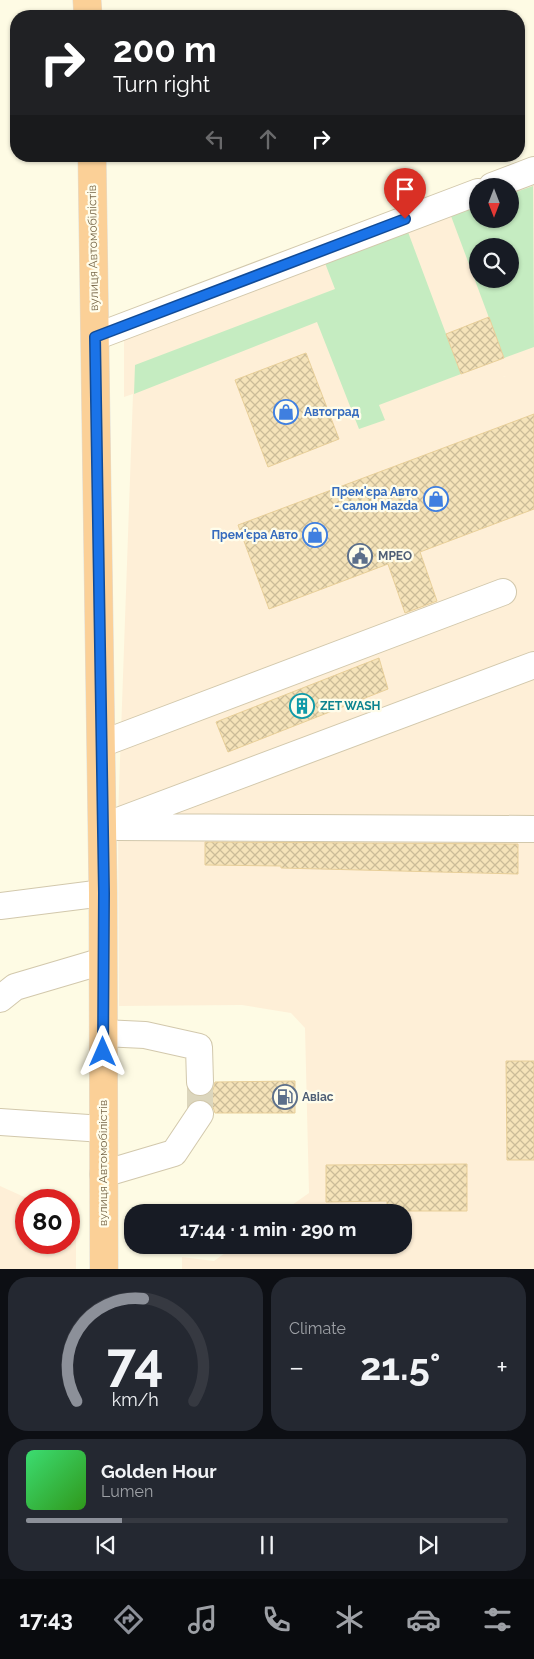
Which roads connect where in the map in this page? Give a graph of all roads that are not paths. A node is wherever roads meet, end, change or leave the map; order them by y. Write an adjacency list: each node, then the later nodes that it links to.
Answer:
1 (92, 162): 5 (highway, вулиця Автомобілістів)
2 (534, 170): 3 (street)
3 (513, 178)
4 (469, 195): 5 (street)
5 (95, 337): 8 (highway, вулиця Автомобілістів)
6 (503, 592): 8 (street)
7 (534, 664): 9 (street)
8 (101, 744): 9 (highway, вулиця Автомобілістів)
9 (102, 827): 10 (street); 11 (highway, вулиця Автомобілістів)
10 (534, 829)
11 (104, 893): 12 (street); 13 (highway, вулиця Автомобілістів)
12 (0, 906)
13 (104, 961): 14 (street); 15 (highway, вулиця Автомобілістів)
14 (0, 999)
15 (103, 1032): 16 (street); 19 (highway, вулиця Автомобілістів)
16 (200, 1082)
17 (200, 1114): 20 (street)
18 (0, 1122): 19 (street)
19 (103, 1129): 20 (highway, вулиця Автомобілістів)
20 (103, 1174): 21 (highway, вулиця Автомобілістів)
21 (104, 1269)

